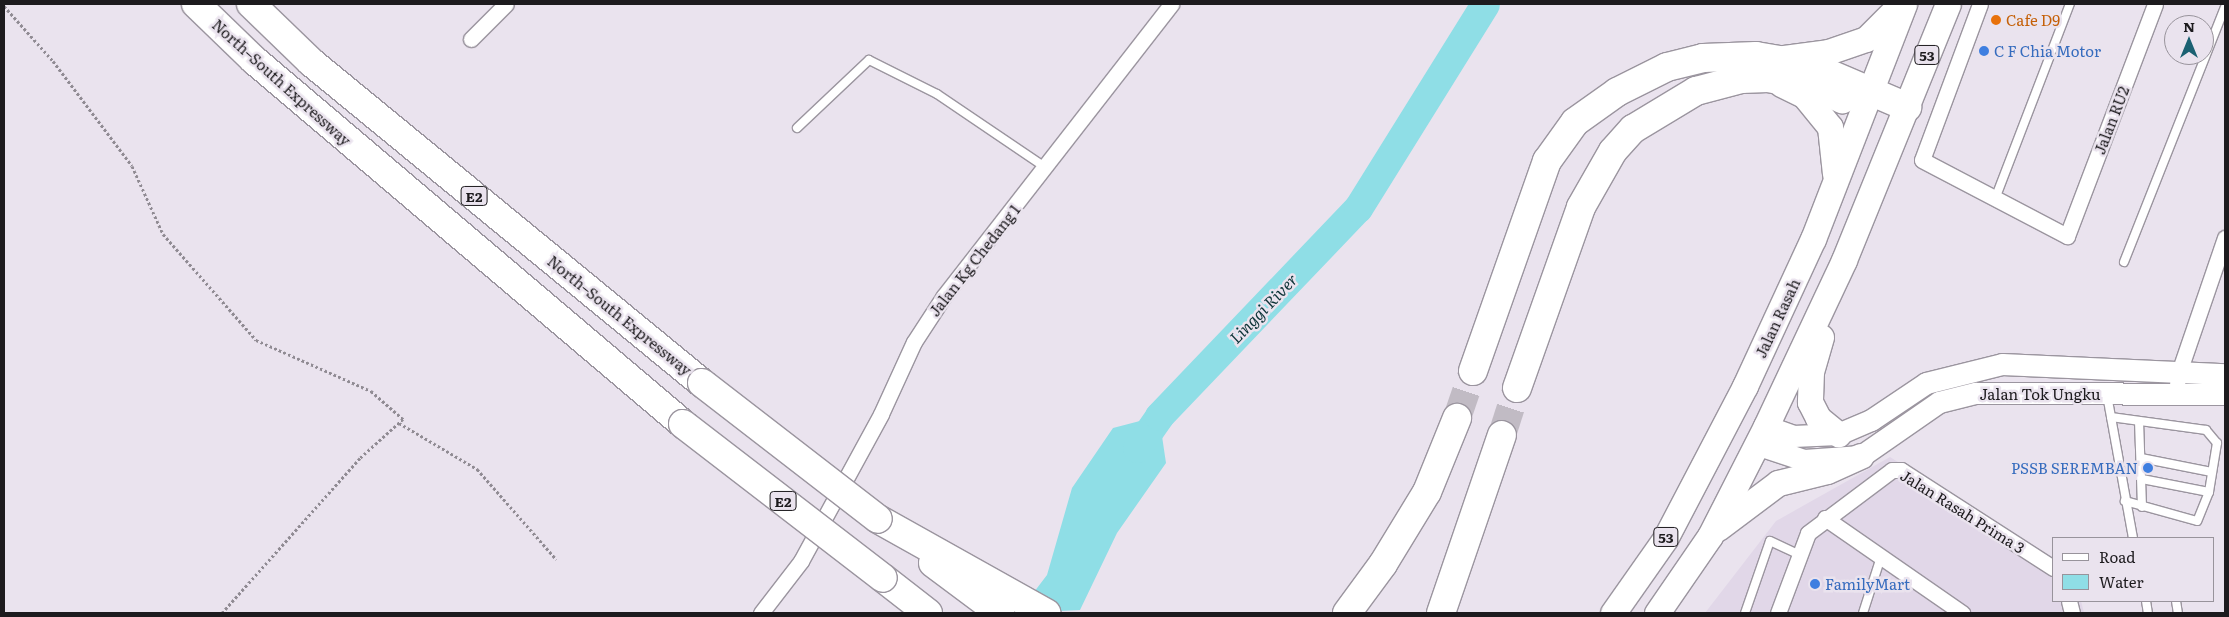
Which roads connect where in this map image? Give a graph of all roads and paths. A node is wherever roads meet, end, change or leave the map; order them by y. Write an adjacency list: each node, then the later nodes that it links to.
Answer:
1 (196, 4): 55 (highway, North–South Expressway / E2, bridge)
2 (251, 4): 48 (highway, North–South Expressway / E2, bridge)
3 (506, 4): 13 (street)
4 (1171, 4): 18 (street, Jalan Kg Chedang 1)
5 (1902, 4): 14 (highway); 15 (highway, Jalan Rasah / 53)
6 (1980, 4): 12 (street)
7 (2070, 4): 20 (lane)
8 (2155, 4): 20 (street, Jalan RU2)
9 (4, 6): 35 (path)
10 (2225, 7): 23 (lane)
11 (1944, 12): 12 (street); 16 (highway, 53)
12 (1970, 29): 20 (street)
13 (471, 40)
14 (1776, 68): 15 (highway); 19 (highway); 24 (highway); 28 (highway)
15 (1867, 101): 16 (highway); 19 (highway, Jalan Rasah / 53)
16 (1903, 115): 22 (highway, 53)
17 (797, 128): 18 (lane)
18 (1046, 168): 57 (street, Jalan Kg Chedang 1)
19 (1836, 179): 27 (highway, Jalan Rasah / 53)
20 (1996, 199)
21 (2225, 238): 26 (street)
22 (1844, 260): 36 (highway, 53); 37 (highway)
23 (2124, 262)
24 (1473, 371)
25 (2225, 374): 26 (main road, Jalan Tok Ungku)
26 (2178, 375): 31 (street); 37 (main road, Jalan Tok Ungku)
27 (1745, 386): 36 (highway); 39 (highway, Jalan Rasah / 53)
28 (1517, 388)
29 (2225, 394): 31 (main road, Jalan Tok Ungku)
30 (2107, 395): 31 (main road, Jalan Tok Ungku); 32 (lane); 40 (main road, Jalan Tok Ungku)
31 (2176, 397)
32 (2111, 417): 34 (lane); 45 (lane)
33 (1457, 418): 62 (highway)
34 (2139, 421): 41 (lane); 42 (lane)
35 (399, 423): 53 (path); 56 (path)
36 (1756, 433): 37 (main road, Jalan Tok Ungku); 39 (highway); 40 (main road); 49 (highway, 53)
37 (1838, 434)
38 (1502, 435): 63 (highway)
39 (1711, 454): 64 (highway, Jalan Rasah / 53)
40 (1861, 456): 49 (highway)
41 (2141, 458): 42 (lane); 43 (lane)
42 (2212, 472): 44 (lane)
43 (2142, 479): 44 (lane); 46 (lane)
44 (2209, 492): 46 (lane)
45 (2125, 501): 46 (lane); 50 (lane)
46 (2142, 507)
47 (1825, 518): 51 (street, Jalan Rasah Prima 3); 52 (street); 54 (street, Jalan Rasah Prima 3)
48 (878, 519): 60 (highway, North–South Expressway / E2); 61 (highway)
49 (1710, 536): 65 (highway, 53)
50 (2133, 537)
51 (1798, 554): 66 (lane); 67 (street, Jalan Rasah Prima 3)
52 (1881, 557): 68 (lane); 69 (street)
53 (556, 559)
54 (2052, 567)
55 (883, 578): 58 (highway); 59 (highway, North–South Expressway / E2)
56 (222, 613)
57 (761, 613)
58 (916, 613)
59 (928, 613)
60 (1000, 613)
61 (1046, 613)
62 (1347, 613)
63 (1441, 613)
64 (1612, 613)
65 (1657, 613)
66 (1745, 613)
67 (1778, 613)
68 (1864, 613)
69 (1962, 613)

